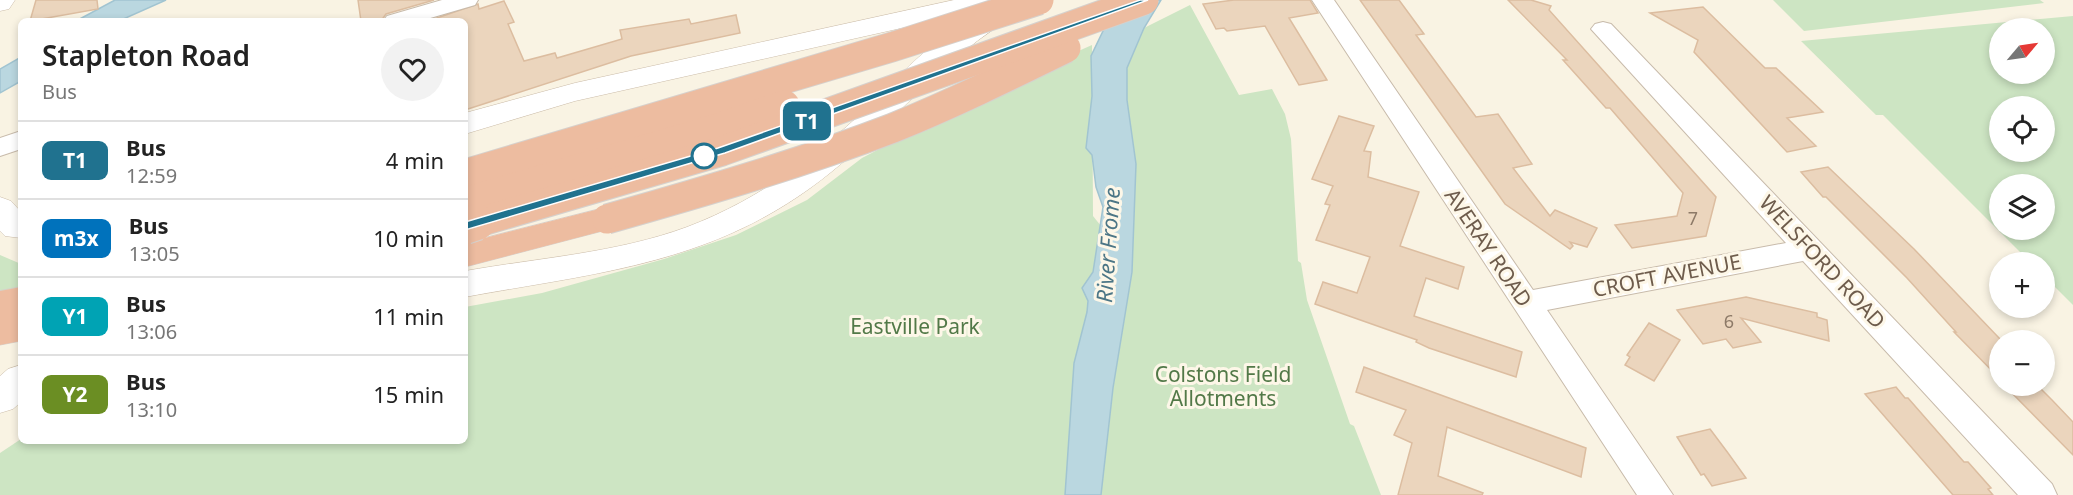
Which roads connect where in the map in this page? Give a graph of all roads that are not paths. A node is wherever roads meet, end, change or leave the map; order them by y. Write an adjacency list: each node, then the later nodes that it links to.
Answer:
1 (467, 0): 9 (street)
2 (991, 0): 11 (main road)
3 (1021, 0): 12 (main road)
4 (1040, 0): 16 (highway, bridge)
5 (1080, 0): 17 (highway, bridge)
6 (1144, 0): 18 (highway, bridge)
7 (1165, 0): 20 (highway, bridge)
8 (1323, 0): 23 (street, AVERAY ROAD)
9 (405, 18)
10 (1603, 29): 19 (street, WELSFORD ROAD)
11 (851, 31): 12 (main road); 13 (main road)
12 (927, 63): 21 (main road)
13 (468, 123)
14 (18, 141): 15 (street)
15 (0, 147)
16 (468, 173)
17 (468, 201)
18 (468, 225)
19 (1809, 249): 23 (street, CROFT AVENUE); 32 (street, WELSFORD ROAD)
20 (468, 254)
21 (468, 283)
22 (18, 301): 24 (highway)
23 (1525, 303): 31 (street, AVERAY ROAD)
24 (0, 304)
25 (18, 328): 26 (highway)
26 (0, 331)
27 (18, 383): 29 (main road)
28 (18, 394): 30 (main road)
29 (0, 398)
30 (0, 403)
31 (1656, 495)
32 (2040, 495)

